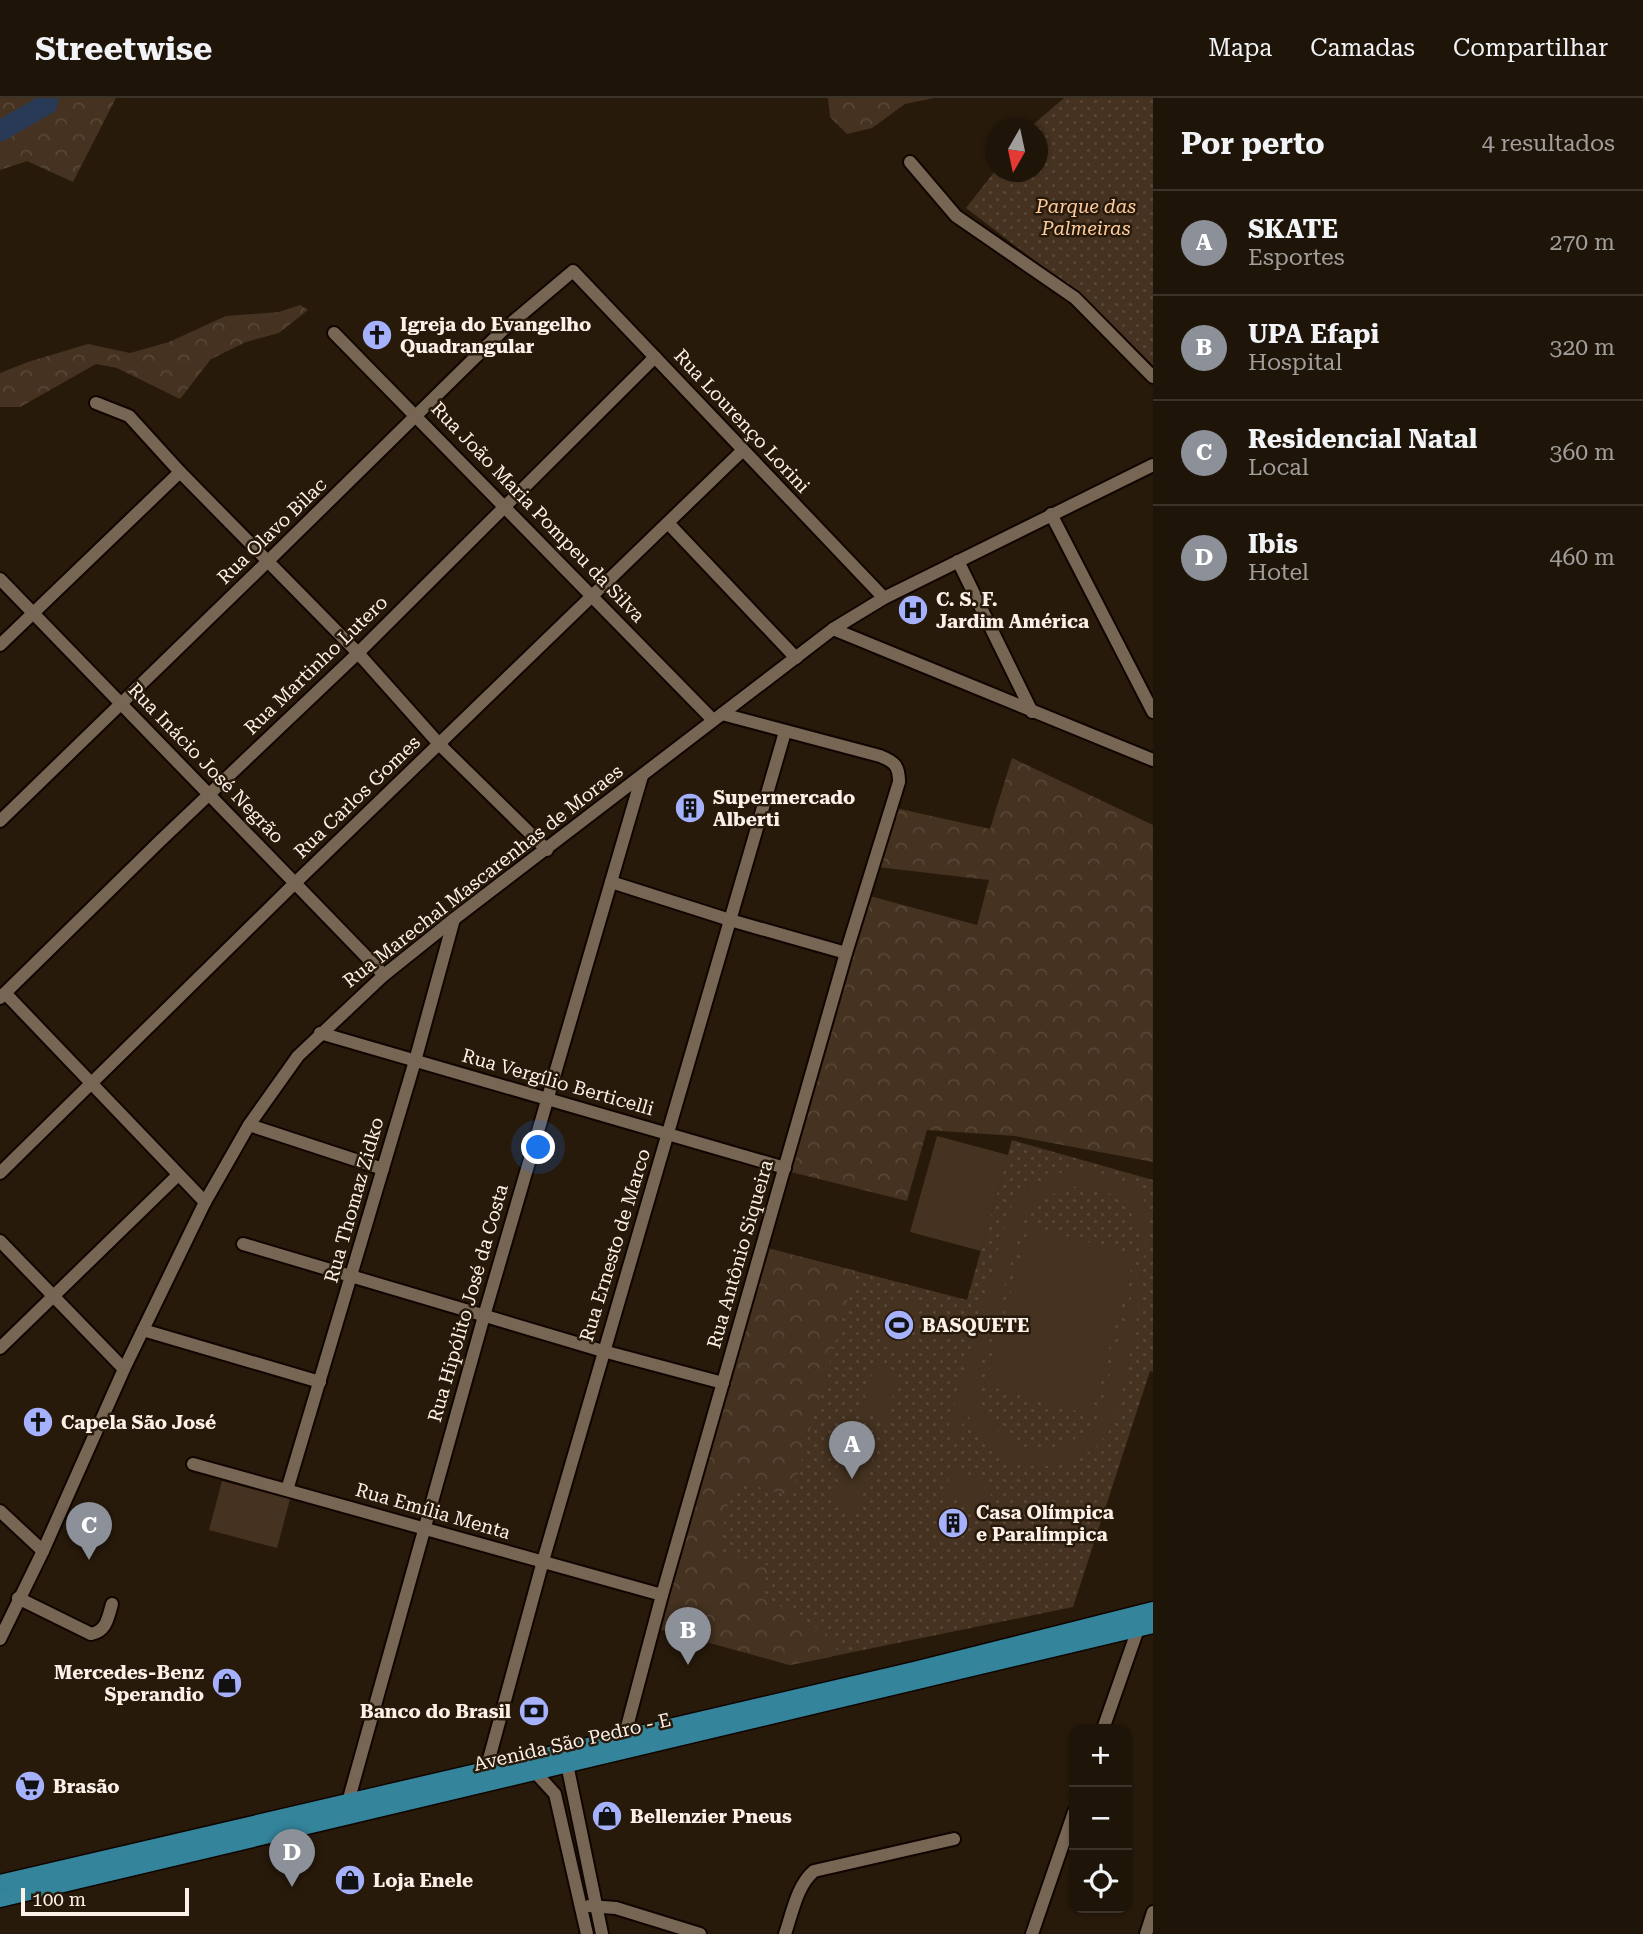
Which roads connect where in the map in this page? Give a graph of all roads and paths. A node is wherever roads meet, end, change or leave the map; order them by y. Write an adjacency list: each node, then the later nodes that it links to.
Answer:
1 (911, 162): 5 (street)
2 (573, 271): 4 (street, Rua Lourenço Lorini); 7 (street, Rua Olavo Bilac)
3 (334, 333): 7 (street, Rua João Maria Pompeu da Silva)
4 (655, 356): 8 (street, Rua Lourenço Lorini); 11 (street, Rua Martinho Lutero)
5 (1153, 377)
6 (96, 403): 10 (street)
7 (417, 415): 11 (street, Rua João Maria Pompeu da Silva); 15 (street, Rua Olavo Bilac)
8 (743, 450): 13 (street, Rua Carlos Gomes); 18 (street, Rua Lourenço Lorini)
9 (1152, 468): 12 (street, Rua Marechal Mascarenhas de Moraes)
10 (180, 472): 15 (street); 19 (street)
11 (505, 507): 17 (street, Rua João Maria Pompeu da Silva); 22 (street, Rua Martinho Lutero)
12 (1051, 514): 14 (street, Rua Marechal Mascarenhas de Moraes); 26 (street)
13 (668, 523): 17 (street, Rua Carlos Gomes); 23 (street)
14 (958, 561): 18 (street, Rua Marechal Mascarenhas de Moraes); 25 (street)
15 (267, 562): 22 (street); 24 (street, Rua Olavo Bilac)
16 (0, 579): 19 (street, Rua Inácio José Negrão)
17 (593, 595): 27 (street, Rua João Maria Pompeu da Silva); 29 (street, Rua Carlos Gomes)
18 (884, 598): 20 (street, Rua Marechal Mascarenhas de Moraes)
19 (33, 613): 21 (street); 24 (street, Rua Inácio José Negrão)
20 (833, 629): 23 (street, Rua Marechal Mascarenhas de Moraes); 25 (street)
21 (0, 645)
22 (358, 653): 29 (street); 32 (street, Rua Martinho Lutero)
23 (796, 659): 27 (street, Rua Marechal Mascarenhas de Moraes)
24 (121, 702): 32 (street, Rua Inácio José Negrão); 33 (street, Rua Olavo Bilac)
25 (1032, 712): 30 (street)
26 (1153, 712)
27 (718, 717): 28 (street); 31 (street, Rua Marechal Mascarenhas de Moraes)
28 (785, 732): 38 (street, Rua Ernesto de Marco); 39 (street, Rua Antônio Siqueira)
29 (440, 745): 34 (street); 36 (street, Rua Carlos Gomes)
30 (1153, 760)
31 (642, 776): 34 (street, Rua Marechal Mascarenhas de Moraes); 35 (street, Rua Hipólito José da Costa)
32 (208, 794): 36 (street, Rua Inácio José Negrão); 41 (street, Rua Martinho Lutero)
33 (0, 821)
34 (547, 850): 37 (street, Rua Marechal Mascarenhas de Moraes)
35 (611, 882): 38 (street); 45 (street, Rua Hipólito José da Costa)
36 (295, 883): 40 (street, Rua Inácio José Negrão); 44 (street, Rua Carlos Gomes)
37 (454, 919): 40 (street, Rua Marechal Mascarenhas de Moraes); 43 (street, Rua Thomaz Zidko)
38 (730, 920): 39 (street); 47 (street, Rua Ernesto de Marco)
39 (846, 953): 48 (street, Rua Antônio Siqueira)
40 (384, 975): 42 (street, Rua Marechal Mascarenhas de Moraes)
41 (3, 995): 44 (street)
42 (320, 1033): 43 (street, Rua Vergílio Berticelli); 46 (street, Rua Marechal Mascarenhas de Moraes)
43 (415, 1061): 45 (street, Rua Vergílio Berticelli); 49 (street, Rua Thomaz Zidko)
44 (92, 1083): 50 (street, Rua Carlos Gomes); 51 (street)
45 (548, 1099): 47 (street, Rua Vergílio Berticelli); 57 (street, Rua Hipólito José da Costa)
46 (249, 1125): 49 (street); 52 (street, Rua Marechal Mascarenhas de Moraes)
47 (668, 1134): 48 (street, Rua Vergílio Berticelli); 60 (street, Rua Ernesto de Marco)
48 (785, 1168): 63 (street, Rua Antônio Siqueira)
49 (383, 1169): 55 (street, Rua Thomaz Zidko)
50 (0, 1173)
51 (178, 1175): 52 (street); 56 (street)
52 (205, 1202): 58 (street, Rua Marechal Mascarenhas de Moraes)
53 (0, 1241): 56 (street)
54 (243, 1244): 55 (street)
55 (352, 1275): 57 (street); 62 (street, Rua Thomaz Zidko)
56 (54, 1296): 59 (street); 61 (street)
57 (484, 1316): 60 (street); 67 (street, Rua Hipólito José da Costa)
58 (144, 1330): 61 (street, Rua Marechal Mascarenhas de Moraes); 62 (street)
59 (0, 1348)
60 (603, 1351): 63 (street); 69 (street, Rua Ernesto de Marco)
61 (124, 1369): 68 (street, Rua Marechal Mascarenhas de Moraes)
62 (320, 1381): 65 (street, Rua Thomaz Zidko)
63 (723, 1383): 70 (street, Rua Antônio Siqueira)
64 (193, 1464): 65 (street, Rua Emília Menta)
65 (287, 1490): 67 (street, Rua Emília Menta)
66 (1, 1515): 68 (street)
67 (423, 1528): 69 (street, Rua Emília Menta); 81 (street, Rua Hipólito José da Costa)
68 (43, 1551): 71 (street, Rua Marechal Mascarenhas de Moraes)
69 (542, 1561): 70 (street, Rua Emília Menta); 79 (street, Rua Ernesto de Marco)
70 (662, 1595): 77 (street, Rua Antônio Siqueira)
71 (18, 1598): 72 (street); 75 (street, Rua Marechal Mascarenhas de Moraes)
72 (112, 1604)
73 (1153, 1610): 77 (main road, Avenida São Pedro - E)
74 (1145, 1627): 76 (street); 78 (main road, Avenida São Pedro - E)
75 (0, 1639)
76 (1105, 1724)
77 (624, 1738): 79 (main road, Avenida São Pedro - E)
78 (567, 1764): 80 (main road, Avenida São Pedro - E); 86 (street)
79 (486, 1770): 81 (main road, Avenida São Pedro - E)
80 (535, 1772): 85 (main road, Avenida São Pedro - E); 87 (street)
81 (348, 1802): 84 (main road, Avenida São Pedro - E)
82 (1069, 1827): 93 (street)
83 (954, 1839): 92 (street)
84 (0, 1884)
85 (0, 1899)
86 (595, 1905): 87 (street); 90 (street); 91 (street)
87 (580, 1908): 89 (street)
88 (1153, 1912): 94 (street)
89 (587, 1934)
90 (602, 1934)
91 (700, 1934)
92 (785, 1934)
93 (1032, 1934)
94 (1146, 1934)

